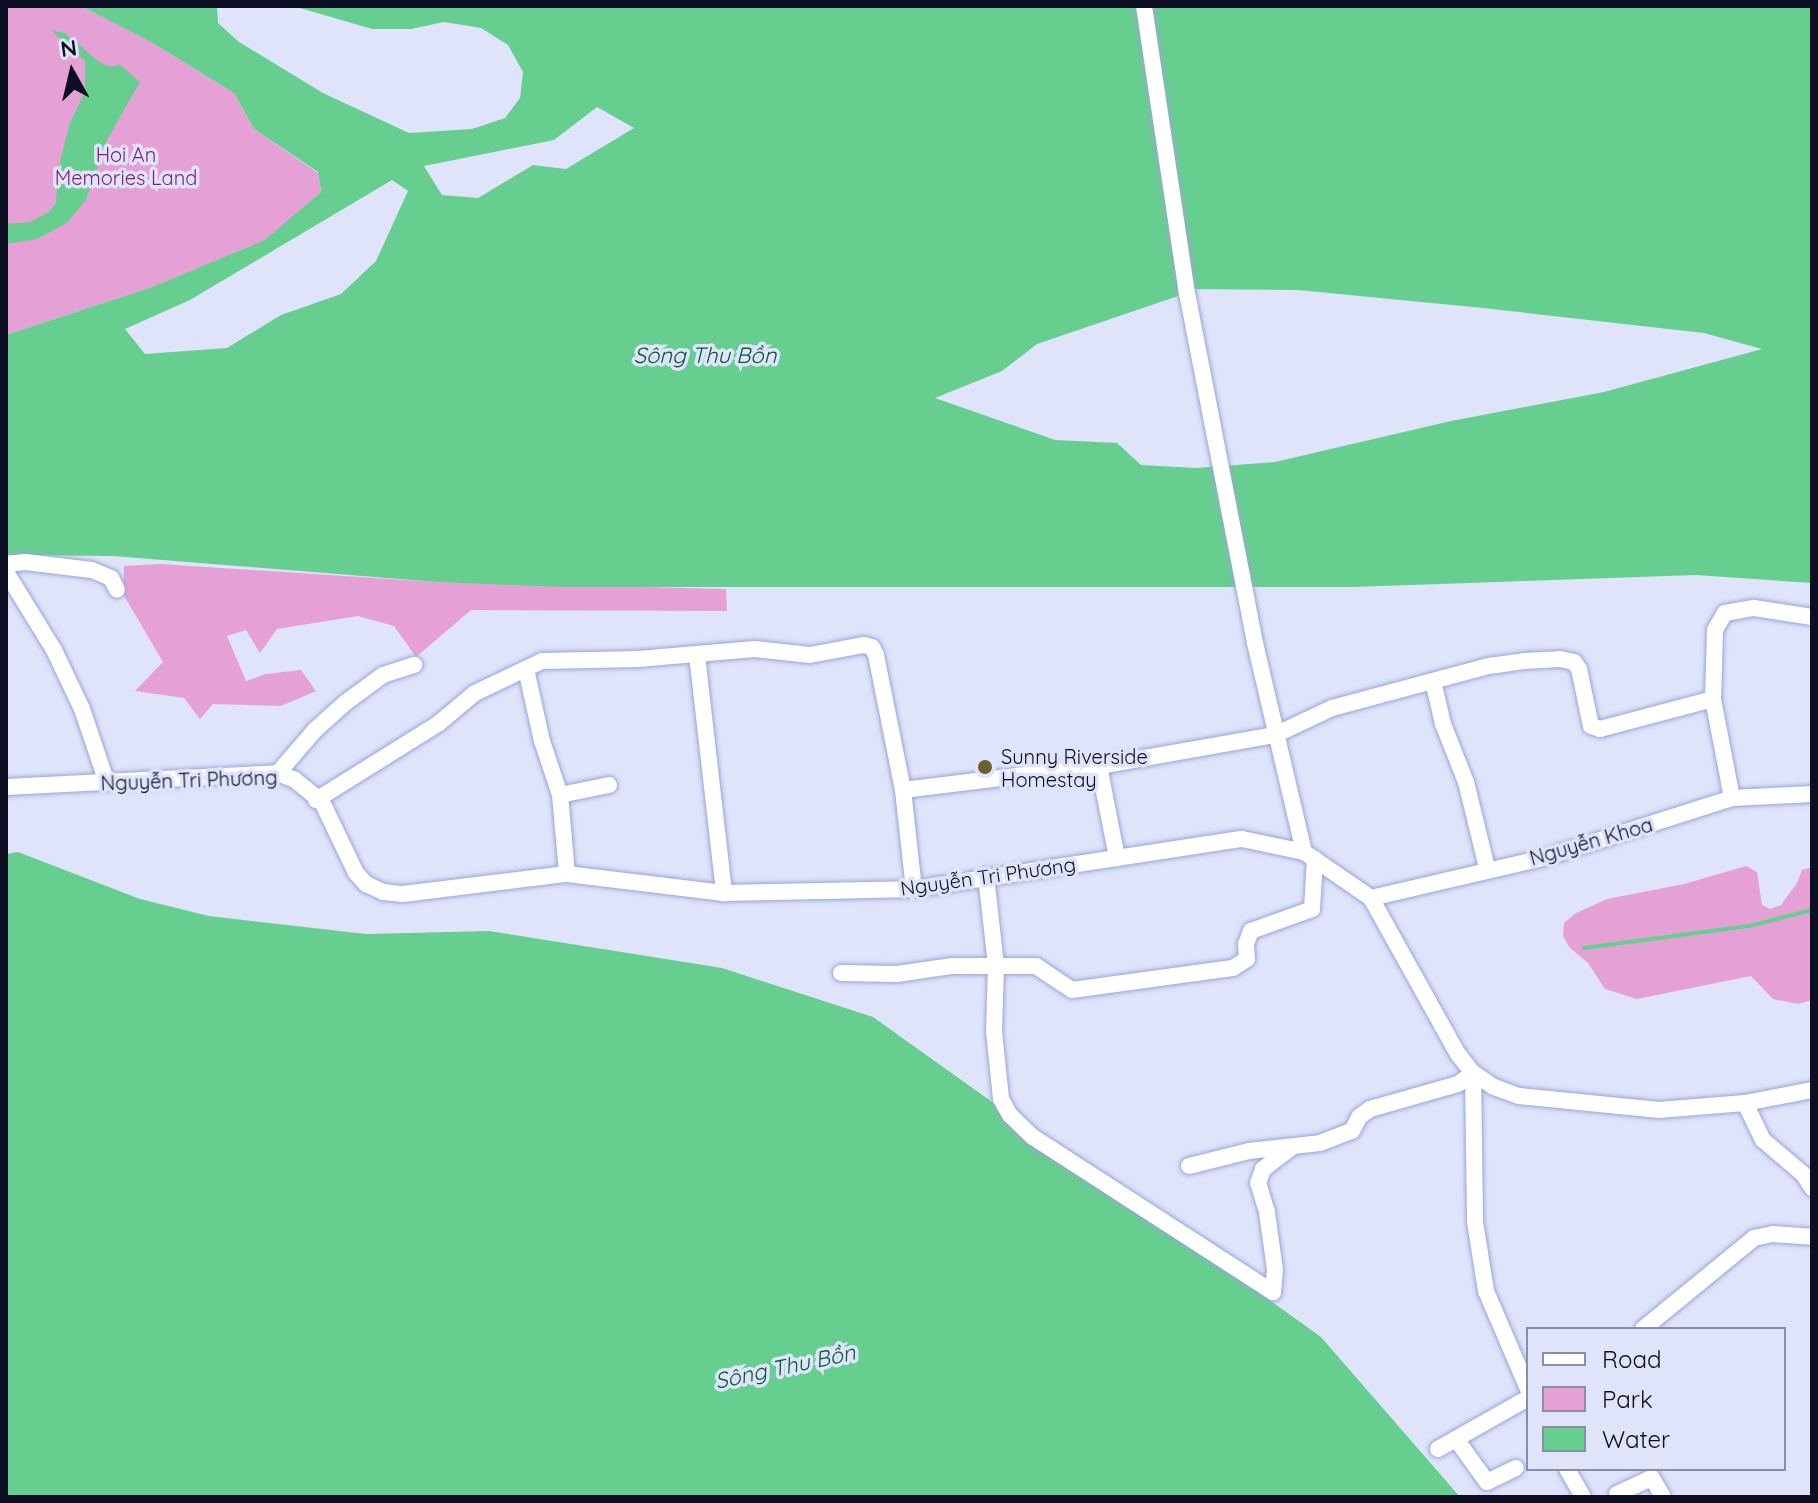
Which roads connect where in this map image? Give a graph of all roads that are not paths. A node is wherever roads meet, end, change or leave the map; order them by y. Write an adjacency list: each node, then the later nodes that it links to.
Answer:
1 (1144, 6): 11 (street)
2 (6, 564): 4 (street)
3 (6, 572): 14 (street)
4 (117, 590)
5 (1812, 617): 10 (street)
6 (697, 655): 8 (street); 17 (street); 28 (street)
7 (414, 665): 13 (street)
8 (526, 669): 19 (street); 21 (street)
9 (1433, 681): 10 (street); 11 (street); 24 (street)
10 (1713, 699): 20 (street)
11 (1275, 735): 12 (street); 22 (street)
12 (1099, 766): 17 (street); 23 (street)
13 (278, 773): 14 (street, Nguyễn Tri Phương); 21 (street, Nguyễn Tri Phương)
14 (107, 783): 16 (street, Nguyễn Tri Phương)
15 (609, 785): 19 (street)
16 (6, 787)
17 (903, 790): 27 (street)
18 (1812, 794): 20 (street, Nguyễn Khoa)
19 (560, 795): 25 (street)
20 (1732, 798): 24 (street, Nguyễn Khoa)
21 (316, 800): 25 (street, Nguyễn Tri Phương)
22 (1309, 856): 23 (street, Nguyễn Tri Phương); 29 (street, Nguyễn Tri Phương); 30 (street)
23 (1117, 858): 26 (street, Nguyễn Tri Phương)
24 (1487, 868): 29 (street, Nguyễn Khoa)
25 (567, 874): 28 (street, Nguyễn Tri Phương)
26 (986, 876): 27 (street, Nguyễn Tri Phương); 30 (street)
27 (914, 889): 28 (street, Nguyễn Tri Phương)
28 (724, 893)
29 (1371, 898): 32 (street, Nguyễn Tri Phương)
30 (996, 965): 31 (street); 35 (street)
31 (841, 973)
32 (1473, 1073): 34 (street, Nguyễn Tri Phương); 35 (street); 40 (street)
33 (1812, 1090): 34 (street, Nguyễn Tri Phương)
34 (1745, 1103): 37 (street)
35 (1291, 1148): 36 (street)
36 (1189, 1166)
37 (1812, 1188)
38 (1812, 1237): 39 (street)
39 (1645, 1327)
40 (1526, 1384)
41 (1526, 1399): 42 (street)
42 (1456, 1439): 43 (street); 44 (street)
43 (1438, 1449)
44 (1516, 1468)
45 (1568, 1471): 48 (street)
46 (1655, 1473): 47 (street); 49 (street)
47 (1617, 1494)
48 (1583, 1497)
49 (1663, 1497)

